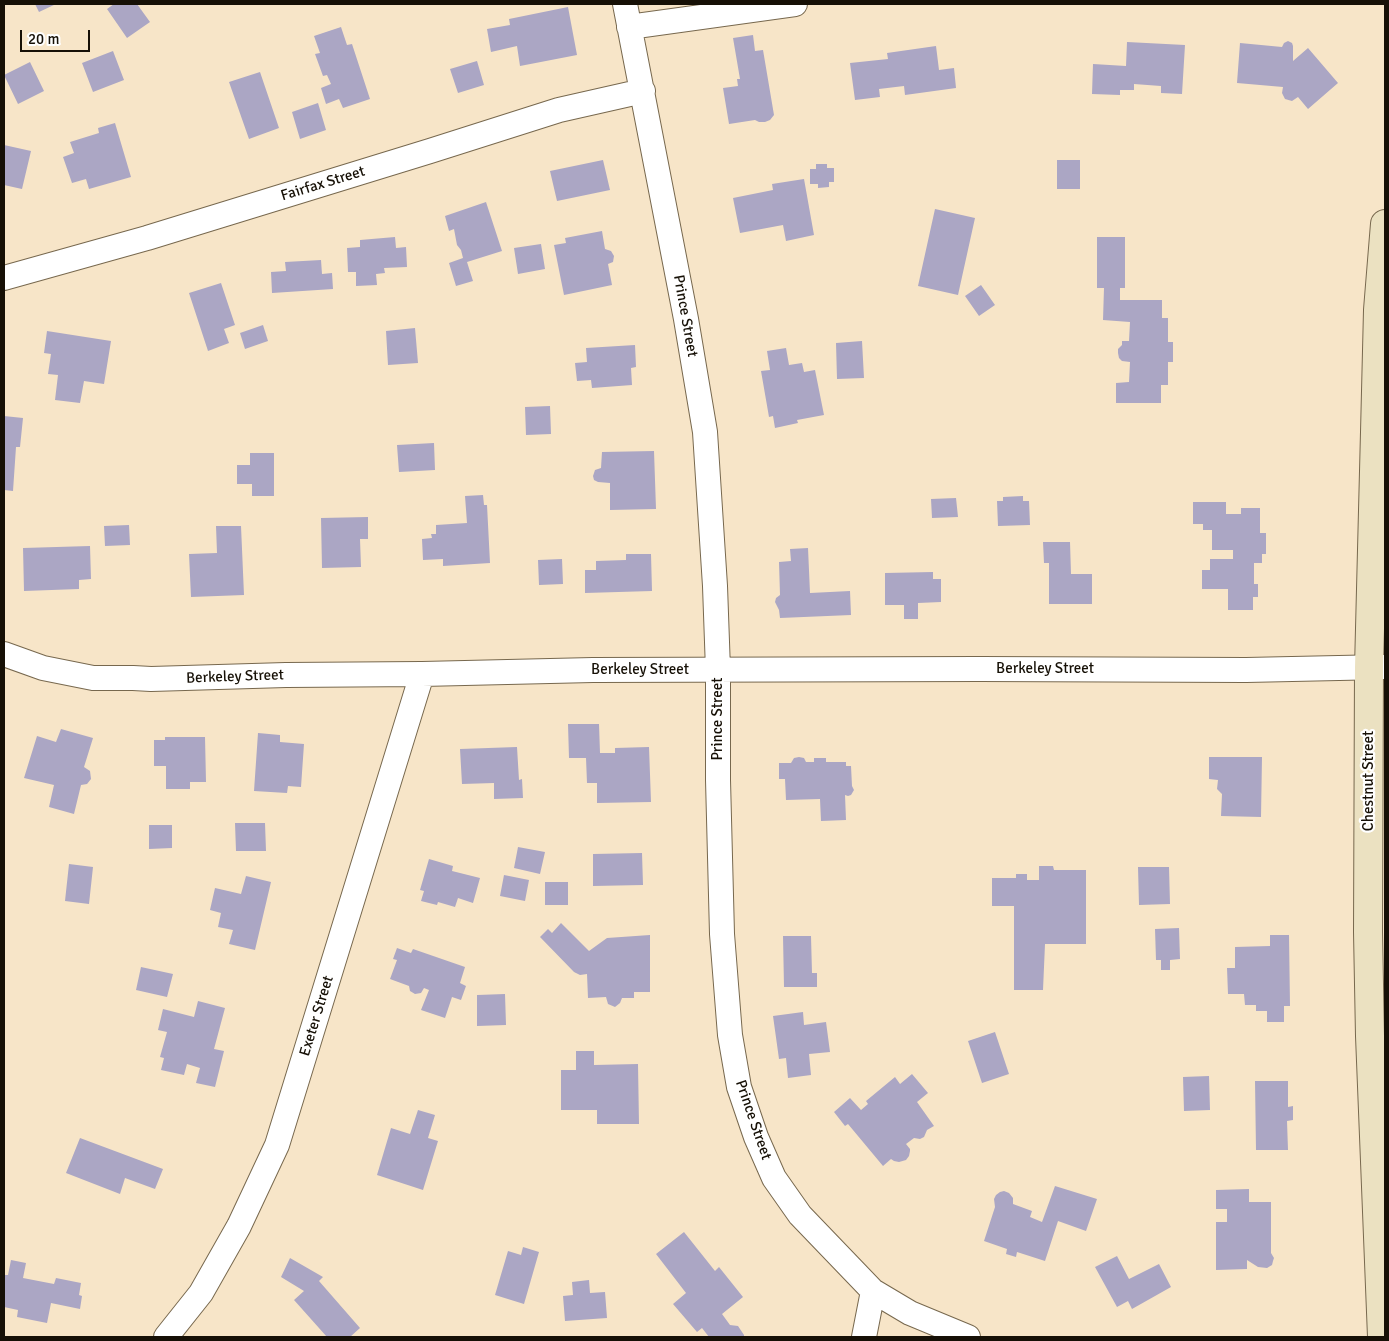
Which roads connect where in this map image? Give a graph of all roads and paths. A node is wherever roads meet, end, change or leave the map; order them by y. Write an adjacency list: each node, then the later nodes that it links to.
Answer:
1 (625, 4): 3 (street, Prince Street)
2 (795, 4): 3 (street)
3 (630, 27): 4 (street, Prince Street)
4 (643, 91): 6 (street, Fairfax Street); 9 (street, Prince Street)
5 (1385, 224): 8 (main road, Chestnut Street)
6 (4, 278)
7 (4, 654): 10 (street, Berkeley Street)
8 (1377, 668): 9 (street, Berkeley Street); 15 (main road, Chestnut Street)
9 (718, 670): 10 (street, Berkeley Street); 11 (street, Prince Street)
10 (422, 674): 12 (street, Exeter Street)
11 (873, 1291): 13 (street); 14 (street, Prince Street)
12 (166, 1337)
13 (864, 1337)
14 (968, 1337)
15 (1382, 1337)

